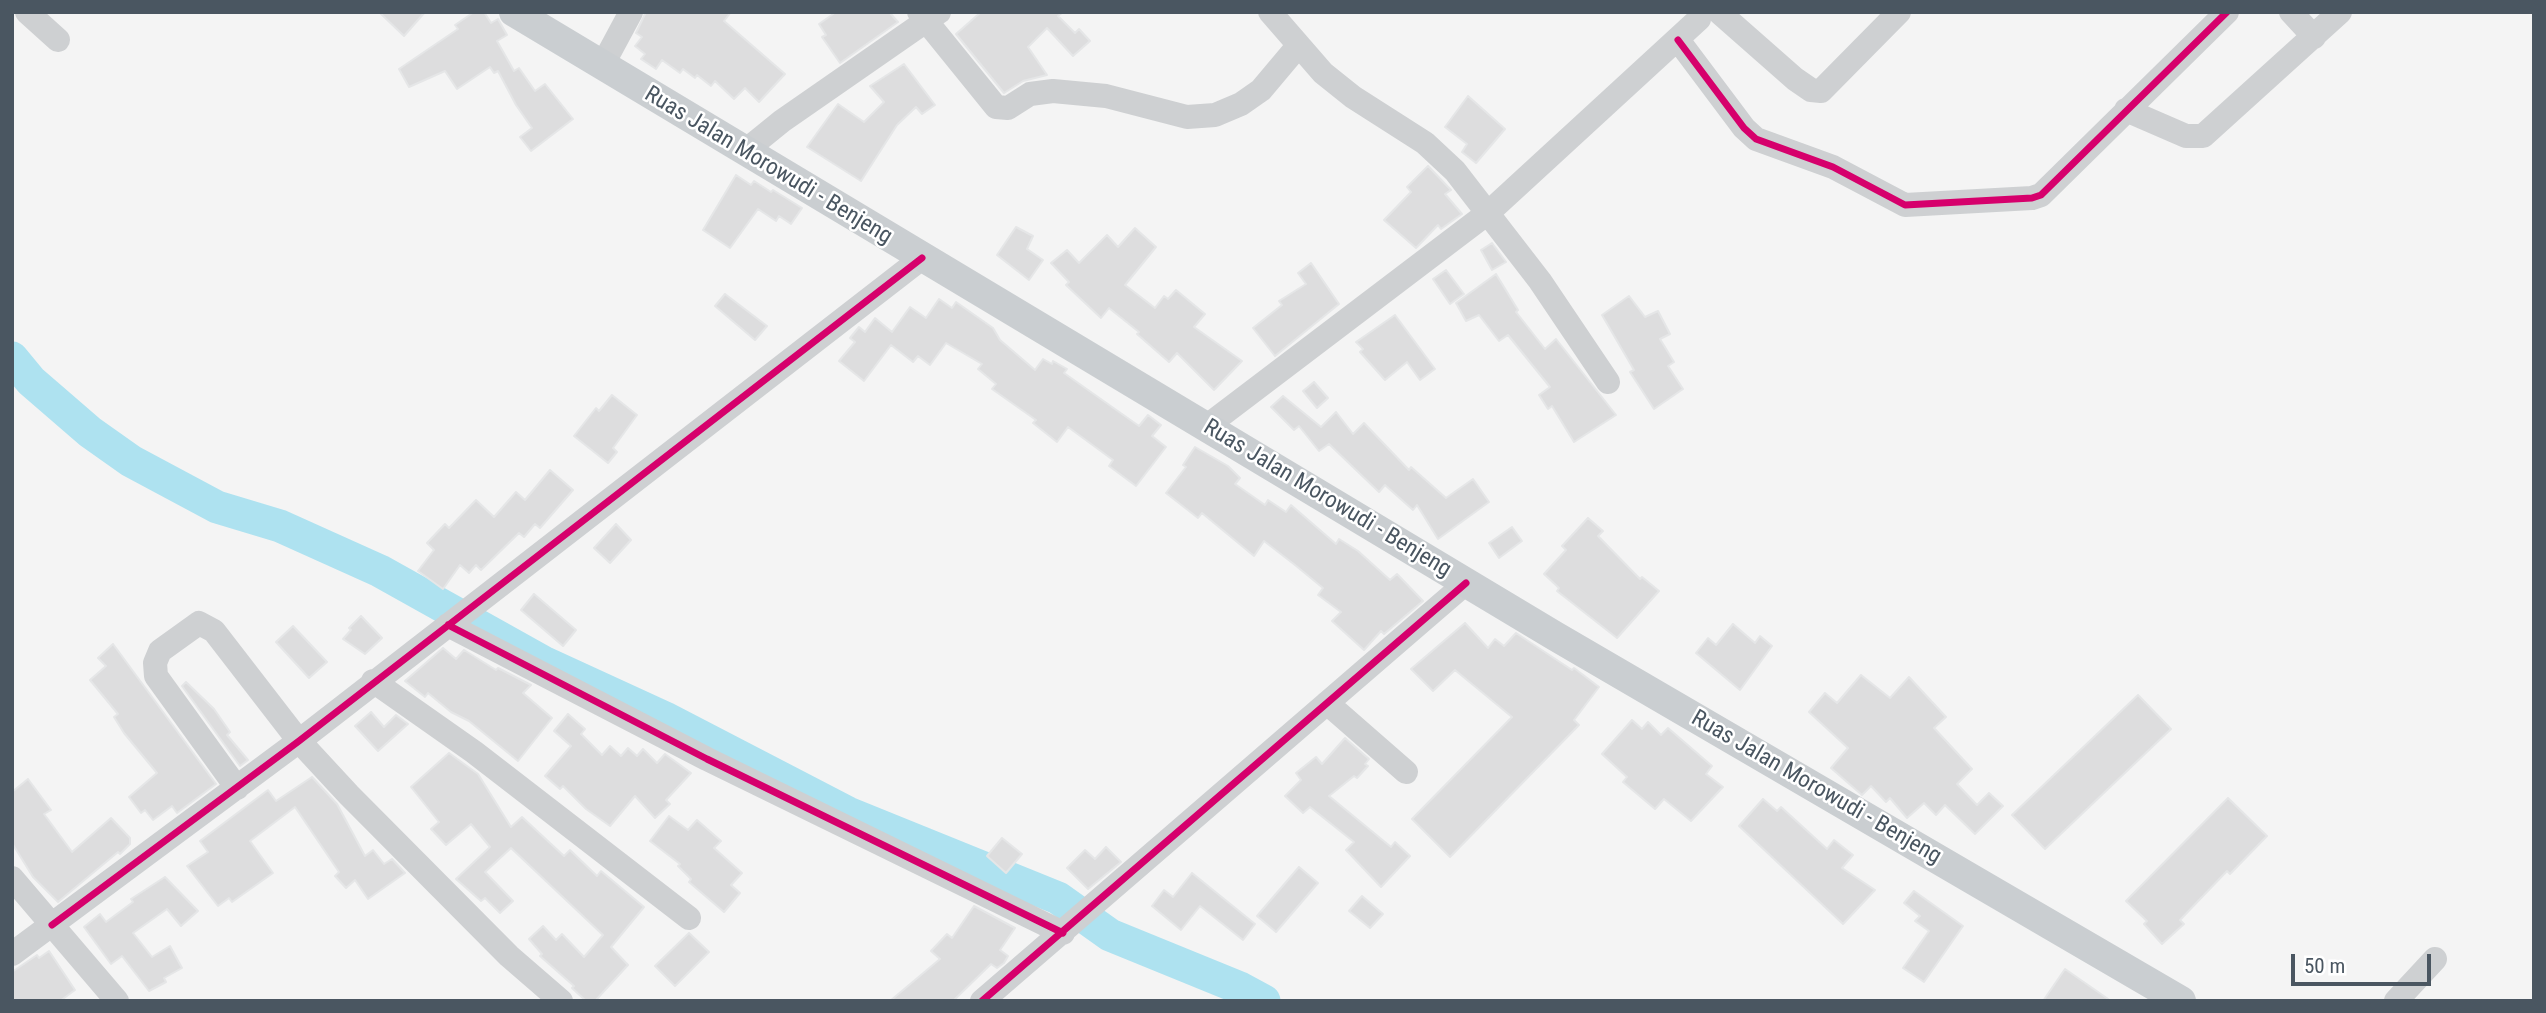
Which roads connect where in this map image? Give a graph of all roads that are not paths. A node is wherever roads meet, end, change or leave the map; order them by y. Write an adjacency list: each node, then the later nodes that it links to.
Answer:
1 (27, 12): 12 (street)
2 (514, 12): 15 (main road, Ruas Jalan Morowudi - Benjeng)
3 (631, 12): 15 (street)
4 (1270, 12): 14 (street)
5 (2227, 12): 16 (street)
6 (2291, 12): 11 (street)
7 (2340, 12): 11 (street)
8 (1895, 13): 9 (street)
9 (1708, 14): 13 (street)
10 (928, 15): 14 (street); 17 (street)
11 (2314, 37): 16 (street)
12 (58, 40)
13 (1678, 40): 16 (street); 18 (street)
14 (1298, 46): 18 (street)
15 (602, 66): 17 (main road, Ruas Jalan Morowudi - Benjeng)
16 (2126, 110)
17 (745, 151): 19 (main road, Ruas Jalan Morowudi - Benjeng)
18 (1489, 212): 20 (street); 21 (street)
19 (922, 258): 21 (main road, Ruas Jalan Morowudi - Benjeng); 23 (street)
20 (1608, 382)
21 (1207, 426): 22 (main road, Ruas Jalan Morowudi - Benjeng)
22 (1466, 583): 25 (street); 38 (main road, Ruas Jalan Morowudi - Benjeng)
23 (449, 625): 24 (street); 32 (street)
24 (373, 681): 26 (street); 30 (street)
25 (1327, 703): 27 (street); 32 (street)
26 (299, 741): 28 (street); 28 (street); 36 (street)
27 (1406, 772)
28 (237, 788): 31 (street)
29 (12, 878): 31 (street)
30 (689, 918)
31 (52, 925): 33 (street); 35 (street)
32 (1063, 933): 37 (street)
33 (12, 954)
34 (2435, 959): 39 (street)
35 (117, 1001)
36 (561, 1001)
37 (982, 1001)
38 (2181, 1001)
39 (2396, 1001)

